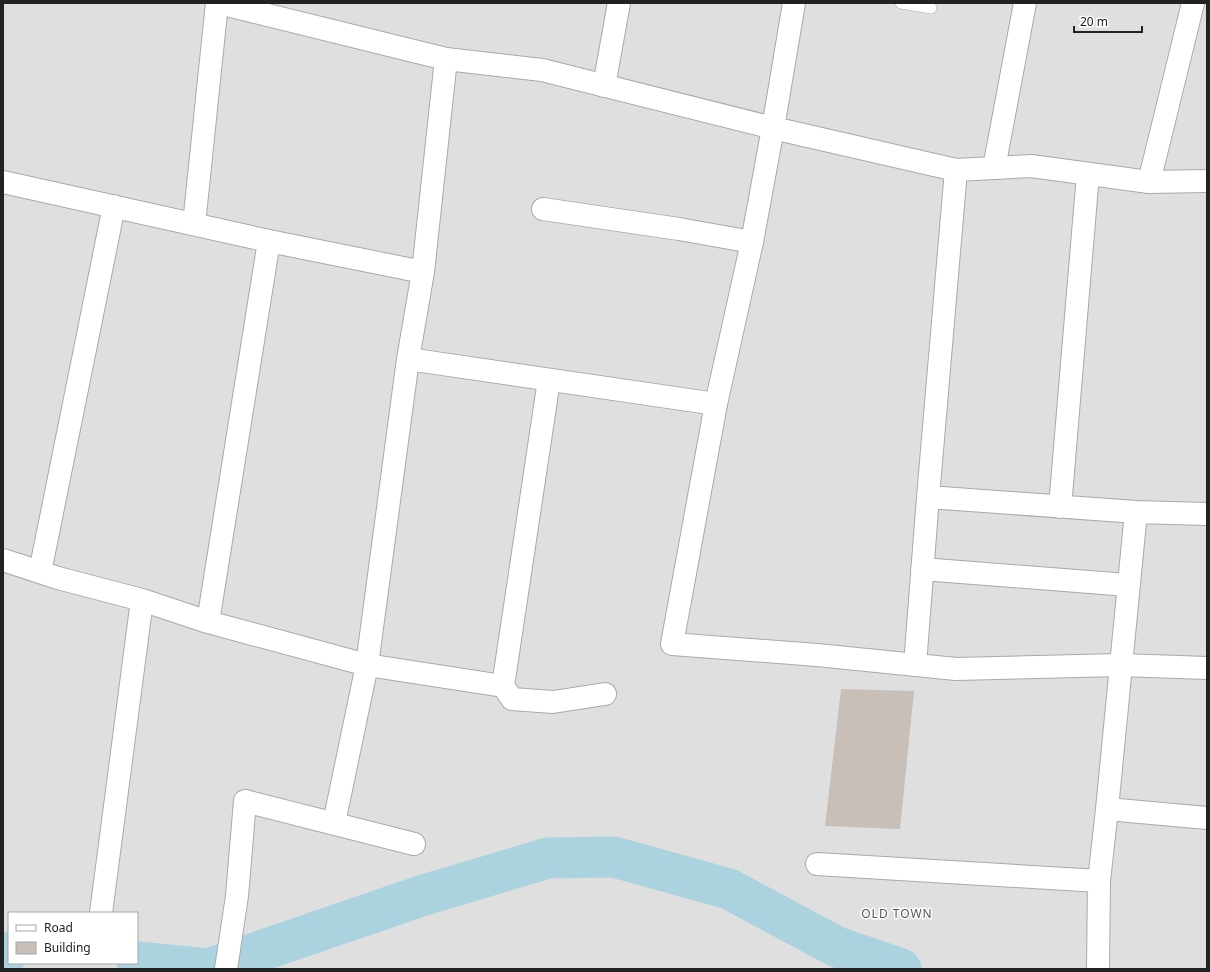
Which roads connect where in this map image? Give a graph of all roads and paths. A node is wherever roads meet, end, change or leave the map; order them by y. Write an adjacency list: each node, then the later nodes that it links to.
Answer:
1 (218, 3): 8 (street); 19 (street)
2 (619, 3): 9 (street)
3 (794, 3): 10 (street)
4 (901, 3): 7 (lane)
5 (1025, 3): 11 (street)
6 (1193, 3): 16 (street)
7 (931, 8)
8 (446, 59): 9 (street); 22 (street)
9 (604, 86): 10 (street)
10 (773, 128): 12 (street); 21 (street)
11 (994, 168): 12 (street); 13 (street)
12 (956, 170): 26 (street)
13 (1088, 174): 16 (street); 27 (street)
14 (1207, 181): 16 (street)
15 (3, 182): 17 (street)
16 (1149, 182)
17 (114, 206): 19 (street); 32 (street)
18 (543, 209): 21 (street)
19 (194, 224): 20 (street)
20 (269, 241): 22 (street); 35 (street)
21 (752, 242): 25 (street)
22 (423, 272): 23 (street)
23 (408, 359): 24 (street); 36 (street)
24 (549, 380): 25 (street); 40 (street)
25 (716, 404): 37 (street)
26 (928, 497): 27 (street); 31 (street)
27 (1060, 507): 28 (street)
28 (1136, 512): 29 (street); 33 (street)
29 (1207, 514)
30 (3, 560): 32 (street)
31 (922, 569): 33 (street); 37 (street)
32 (40, 572): 34 (street)
33 (1128, 585): 38 (street)
34 (142, 600): 35 (street); 48 (street)
35 (208, 622): 36 (street)
36 (367, 665): 40 (street); 44 (street)
37 (915, 665): 38 (street)
38 (1120, 666): 39 (street); 42 (street)
39 (1207, 668)
40 (502, 686): 41 (street)
41 (606, 694)
42 (1107, 809): 43 (street); 47 (street)
43 (1207, 818)
44 (334, 823): 45 (street); 49 (street)
45 (414, 844)
46 (817, 864): 47 (street)
47 (1098, 881): 50 (street)
48 (101, 912)
49 (227, 961)
50 (1098, 969)

